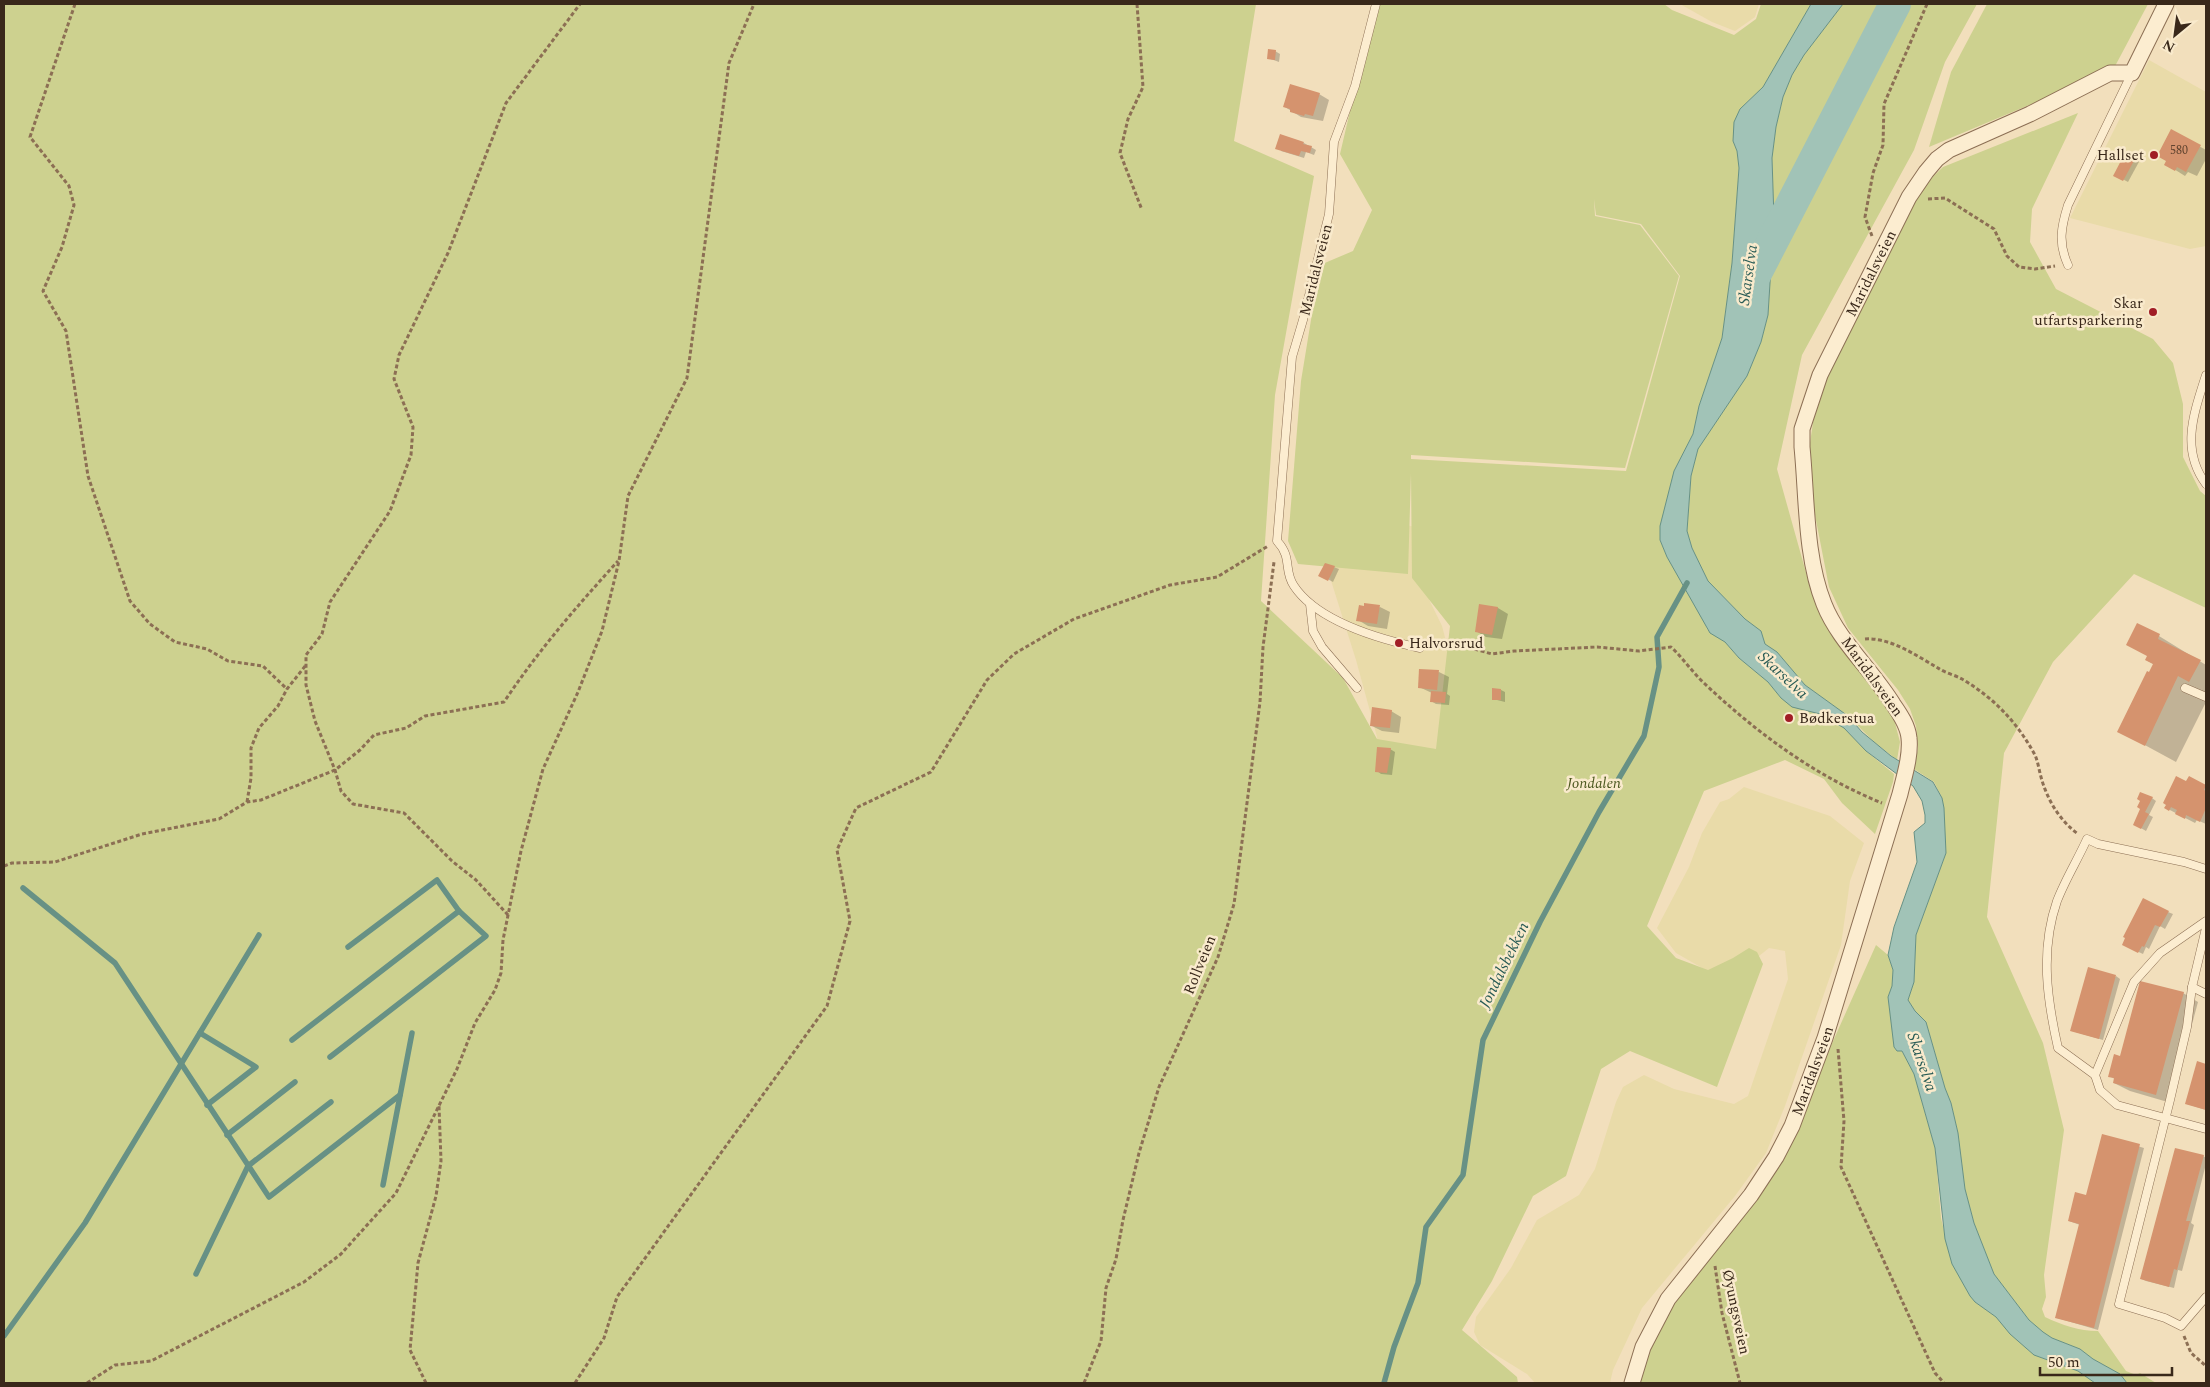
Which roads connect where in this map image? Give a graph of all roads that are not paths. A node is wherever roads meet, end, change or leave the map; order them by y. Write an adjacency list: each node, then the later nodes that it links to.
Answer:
1 (1376, 4): 7 (lane, Maridalsveien)
2 (2166, 4): 3 (street)
3 (2132, 72): 4 (lane); 21 (street, Maridalsveien)
4 (2068, 264)
5 (2206, 375): 6 (lane)
6 (2206, 484)
7 (1310, 604): 8 (lane); 9 (lane)
8 (1420, 648)
9 (1357, 688)
10 (2185, 688): 11 (lane)
11 (2206, 697)
12 (2206, 869): 17 (lane)
13 (2206, 921): 17 (lane)
14 (2206, 928): 15 (lane)
15 (2192, 987): 16 (lane); 18 (lane)
16 (2206, 994)
17 (2095, 1075): 18 (lane)
18 (2166, 1118): 19 (lane); 20 (lane)
19 (2206, 1129)
20 (2206, 1297)
21 (1632, 1383)

